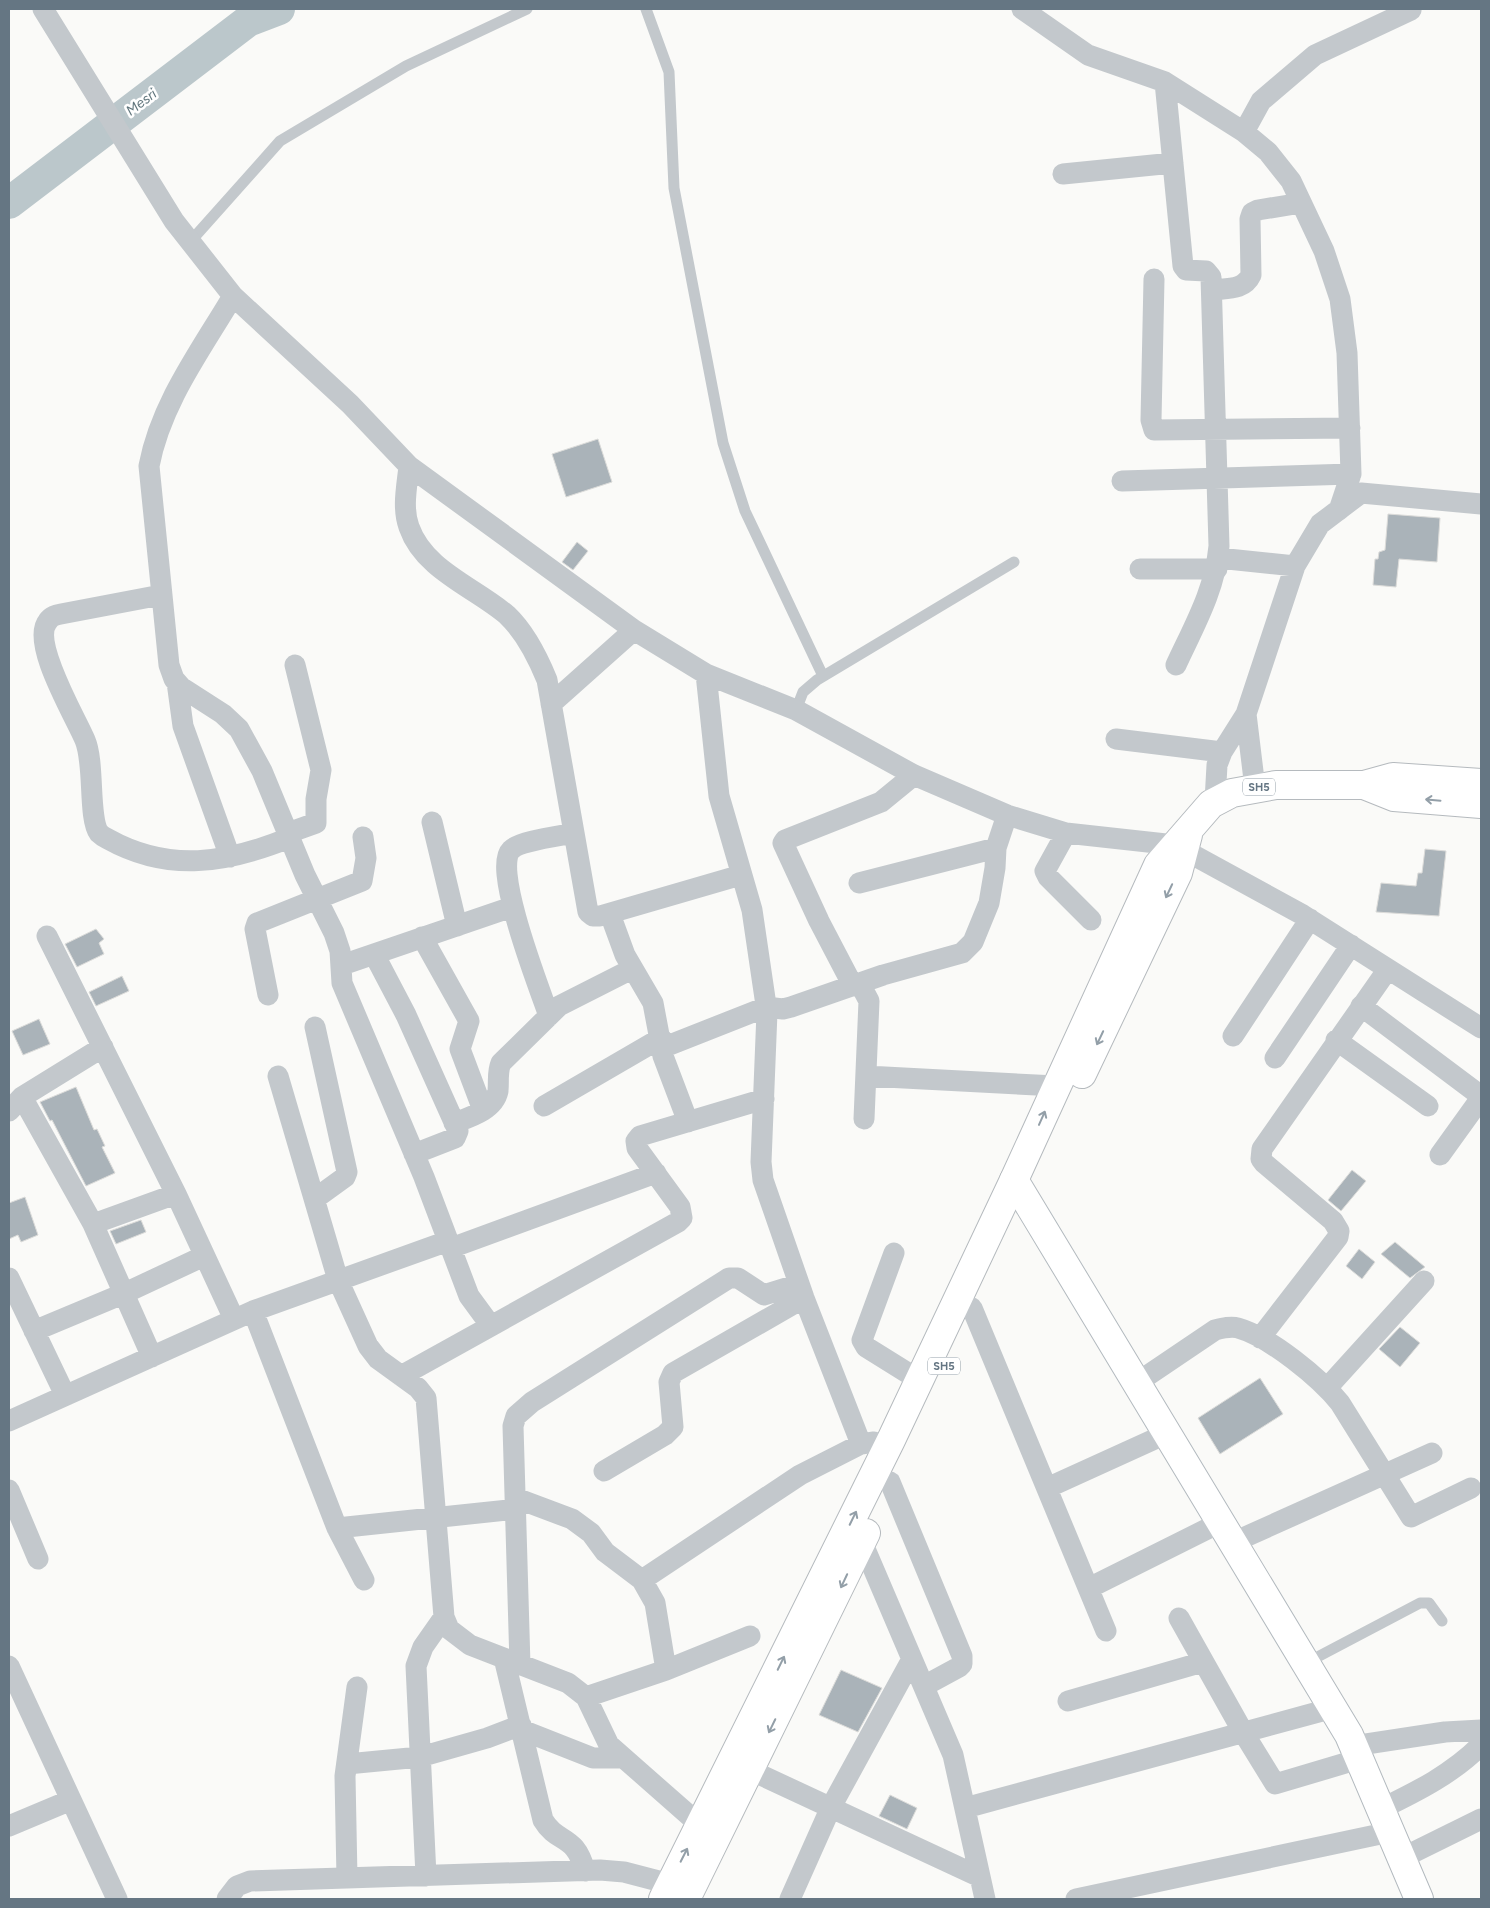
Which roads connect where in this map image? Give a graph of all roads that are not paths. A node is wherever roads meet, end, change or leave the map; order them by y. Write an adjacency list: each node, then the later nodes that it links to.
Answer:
1 (527, 9): 11 (lane)
2 (646, 9): 32 (lane)
3 (1022, 9): 6 (street)
4 (1411, 10): 7 (street)
5 (45, 12): 11 (street)
6 (1165, 82): 7 (street); 8 (street)
7 (1244, 132): 10 (street)
8 (1173, 163): 9 (street); 13 (street)
9 (1063, 174)
10 (1301, 203): 13 (street); 15 (street)
11 (190, 242): 14 (street)
12 (1154, 278): 16 (street)
13 (1212, 290): 16 (street)
14 (233, 296): 17 (street); 27 (street)
15 (1350, 428): 16 (street); 18 (street)
16 (1215, 430): 20 (street)
17 (409, 466): 28 (street); 34 (street)
18 (1351, 474): 20 (street); 22 (street)
19 (1122, 480): 20 (street)
20 (1216, 480): 24 (street)
21 (1481, 504): 22 (street)
22 (1339, 510): 25 (street)
23 (1014, 562): 32 (lane)
24 (1218, 563): 25 (street); 26 (street); 30 (street)
25 (1295, 566): 36 (street)
26 (1140, 568)
27 (161, 595): 33 (street); 53 (street)
28 (634, 630): 31 (street); 34 (street)
29 (296, 665): 49 (street)
30 (1176, 665)
31 (706, 674): 35 (street); 54 (street)
32 (823, 676): 35 (lane)
33 (177, 682): 49 (street); 53 (street)
34 (551, 704): 47 (street)
35 (796, 710): 39 (street)
36 (1246, 714): 38 (street); 42 (street)
37 (1116, 739): 38 (street)
38 (1222, 752): 43 (street)
39 (914, 775): 45 (street); 69 (street)
40 (1481, 782): 41 (main road, SH5)
41 (1364, 785): 42 (main road, SH5); 44 (main road, SH5, one-way to 41)
42 (1255, 788): 43 (main road, SH5)
43 (1215, 801): 51 (main road, SH5)
44 (1481, 804)
45 (1007, 816): 48 (street); 52 (street)
46 (432, 822): 61 (street)
47 (574, 832): 57 (street); 58 (street)
48 (1066, 833): 51 (street); 60 (street)
49 (288, 836): 53 (street); 56 (street)
50 (363, 837): 56 (street)
51 (1183, 841): 59 (street); 83 (main road, SH5); 96 (main road, SH5, one-way to 96)
52 (996, 848): 55 (street); 69 (street)
53 (230, 857)
54 (742, 875): 58 (street); 72 (street)
55 (859, 883)
56 (316, 898): 66 (street); 70 (street)
57 (512, 907): 61 (street); 73 (street)
58 (610, 914): 67 (street)
59 (1310, 919): 64 (street); 76 (street)
60 (1091, 920)
61 (457, 926): 63 (street)
62 (47, 936): 79 (street)
63 (422, 938): 65 (street); 89 (street)
64 (1351, 945): 68 (street); 80 (street)
65 (374, 954): 66 (street); 92 (street)
66 (342, 965): 93 (street)
67 (632, 969): 73 (street); 78 (street)
68 (1388, 969): 71 (street); 75 (street)
69 (856, 985): 72 (street); 82 (street)
70 (268, 995)
71 (1361, 1006): 77 (street); 84 (street)
72 (767, 1013): 78 (street); 85 (street)
73 (549, 1016): 89 (street)
74 (315, 1028): 98 (street)
75 (1481, 1028)
76 (1233, 1036)
77 (1336, 1040): 88 (street); 112 (street)
78 (662, 1043): 87 (street); 91 (street)
79 (103, 1047): 86 (street); 97 (street)
80 (1275, 1058)
81 (278, 1076): 98 (street)
82 (866, 1076): 83 (street); 90 (street)
83 (1056, 1086): 96 (main road, SH5, one-way to 83)
84 (1481, 1097): 94 (street)
85 (764, 1099): 91 (street); 106 (street)
86 (15, 1104): 99 (street)
87 (544, 1106)
88 (1428, 1106)
89 (483, 1110): 92 (street)
90 (864, 1119)
91 (688, 1122): 95 (street)
92 (454, 1124): 93 (street)
93 (414, 1154): 100 (street)
94 (1440, 1155)
95 (656, 1173): 100 (street); 110 (street)
96 (1019, 1188): 108 (main road, SH5); 115 (main road, SH5); 116 (main road)
97 (176, 1194): 99 (street); 102 (street)
98 (316, 1198): 103 (street)
99 (93, 1224): 107 (street)
100 (449, 1244): 103 (street); 110 (street)
101 (894, 1253): 115 (street)
102 (204, 1256): 107 (street); 109 (street)
103 (335, 1268): 109 (street); 114 (street)
104 (9, 1278): 111 (street)
105 (1424, 1281): 117 (street)
106 (802, 1291): 122 (street); 124 (street); 130 (street)
107 (126, 1293): 111 (street); 113 (street)
108 (972, 1308): 126 (main road, SH5); 127 (street)
109 (244, 1315): 113 (street); 132 (street)
110 (491, 1326): 114 (street)
111 (34, 1331): 118 (street)
112 (1260, 1338): 116 (street); 117 (street)
113 (152, 1357): 118 (street)
114 (401, 1376): 131 (street)
115 (919, 1380): 121 (main road, SH5)
116 (1138, 1382): 120 (main road)
117 (1328, 1388): 125 (street)
118 (65, 1395): 119 (street)
119 (9, 1421)
120 (1168, 1433): 127 (street); 133 (main road)
121 (891, 1440): 122 (street); 170 (main road, SH5, one-way to 121)
122 (861, 1444): 137 (street)
123 (1432, 1453): 125 (street)
124 (604, 1471)
125 (1384, 1476): 128 (street); 133 (street)
126 (890, 1482): 134 (main road, SH5); 150 (street)
127 (1047, 1488): 138 (street)
128 (1471, 1488)
129 (9, 1490): 135 (street)
130 (516, 1504): 131 (street); 137 (street); 145 (street)
131 (438, 1516): 132 (street); 139 (street)
132 (337, 1528): 136 (street)
133 (1228, 1532): 138 (street); 147 (main road)
134 (862, 1542): 144 (street); 163 (main road, SH5, one-way to 163)
135 (38, 1559)
136 (364, 1580)
137 (642, 1580): 149 (street)
138 (1089, 1588): 142 (street)
139 (444, 1617): 145 (street); 160 (street)
140 (1179, 1618): 146 (street)
141 (1442, 1621): 147 (lane)
142 (1106, 1630)
143 (750, 1636): 149 (street)
144 (912, 1659): 150 (street); 165 (street)
145 (512, 1661): 152 (street); 155 (street)
146 (1204, 1662): 153 (street); 157 (street)
147 (1306, 1663): 154 (main road)
148 (9, 1666): 164 (street)
149 (666, 1670): 152 (street)
150 (924, 1686): 166 (street)
151 (357, 1687): 162 (street)
152 (586, 1697): 161 (street)
153 (1068, 1701)
154 (1333, 1708): 157 (street); 159 (main road)
155 (521, 1728): 160 (street); 161 (street); 172 (street)
156 (1481, 1730): 159 (street)
157 (1243, 1732): 159 (street); 166 (street)
158 (1481, 1745): 168 (street)
159 (1356, 1752): 168 (main road)
160 (420, 1757): 162 (street); 173 (street)
161 (623, 1758): 170 (street)
162 (347, 1764): 175 (street)
163 (750, 1770): 165 (street); 176 (main road, SH5)
164 (71, 1800): 169 (street); 177 (street)
165 (830, 1807): 174 (street); 179 (street)
166 (965, 1808): 174 (street)
167 (1481, 1819): 171 (street)
168 (1386, 1820): 171 (main road); 181 (street)
169 (11, 1824)
170 (700, 1825): 176 (main road, SH5, one-way to 170)
171 (1402, 1858): 182 (main road)
172 (585, 1871): 173 (street); 176 (street)
173 (426, 1876): 175 (street)
174 (980, 1877): 180 (street)
175 (347, 1878): 178 (street)
176 (673, 1894)
177 (117, 1899)
178 (227, 1899)
179 (790, 1899)
180 (985, 1899)
181 (1076, 1899)
182 (1419, 1899)

